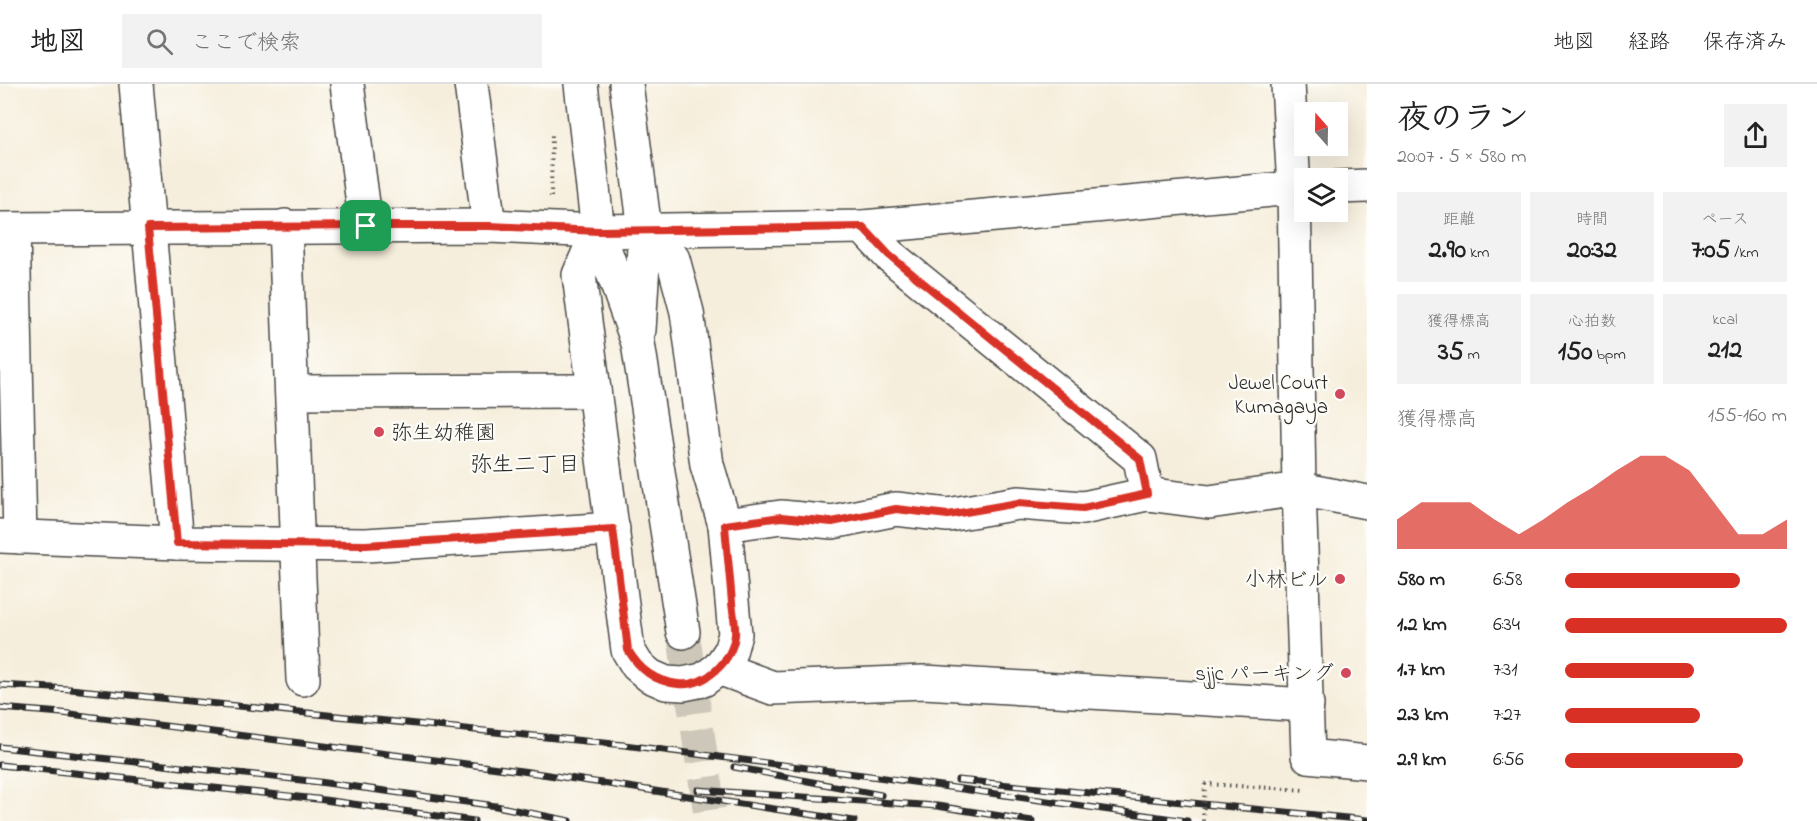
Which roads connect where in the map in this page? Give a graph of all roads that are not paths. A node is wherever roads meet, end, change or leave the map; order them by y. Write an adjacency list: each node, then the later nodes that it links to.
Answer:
1 (136, 84): 17 (street)
2 (347, 84): 13 (street)
3 (471, 84): 14 (street)
4 (581, 84): 19 (street)
5 (626, 84): 18 (street)
6 (1288, 84): 7 (street)
7 (1298, 168)
8 (1367, 186): 9 (street)
9 (1348, 187)
10 (1294, 188): 15 (street)
11 (1300, 222): 24 (street)
12 (285, 226): 13 (street); 17 (street); 23 (street)
13 (366, 226): 14 (street)
14 (489, 226): 19 (street)
15 (863, 227): 18 (street); 25 (street)
16 (6, 228): 17 (street); 21 (street)
17 (148, 228): 30 (street)
18 (645, 230): 19 (street); 20 (street); 27 (street)
19 (598, 231): 20 (street); 22 (street)
20 (638, 343): 32 (street)
21 (7, 384): 29 (street)
22 (594, 391): 23 (street); 28 (street)
23 (292, 392): 31 (street)
24 (1299, 489): 25 (street); 26 (street); 35 (street)
25 (1147, 494): 27 (street)
26 (1367, 502)
27 (725, 525): 33 (street)
28 (613, 529): 31 (street); 33 (street)
29 (10, 537): 30 (street)
30 (177, 543): 31 (street)
31 (298, 544): 34 (street)
32 (683, 632)
33 (719, 668): 35 (street)
34 (303, 679)
35 (1307, 705): 36 (street)
36 (1367, 762)

